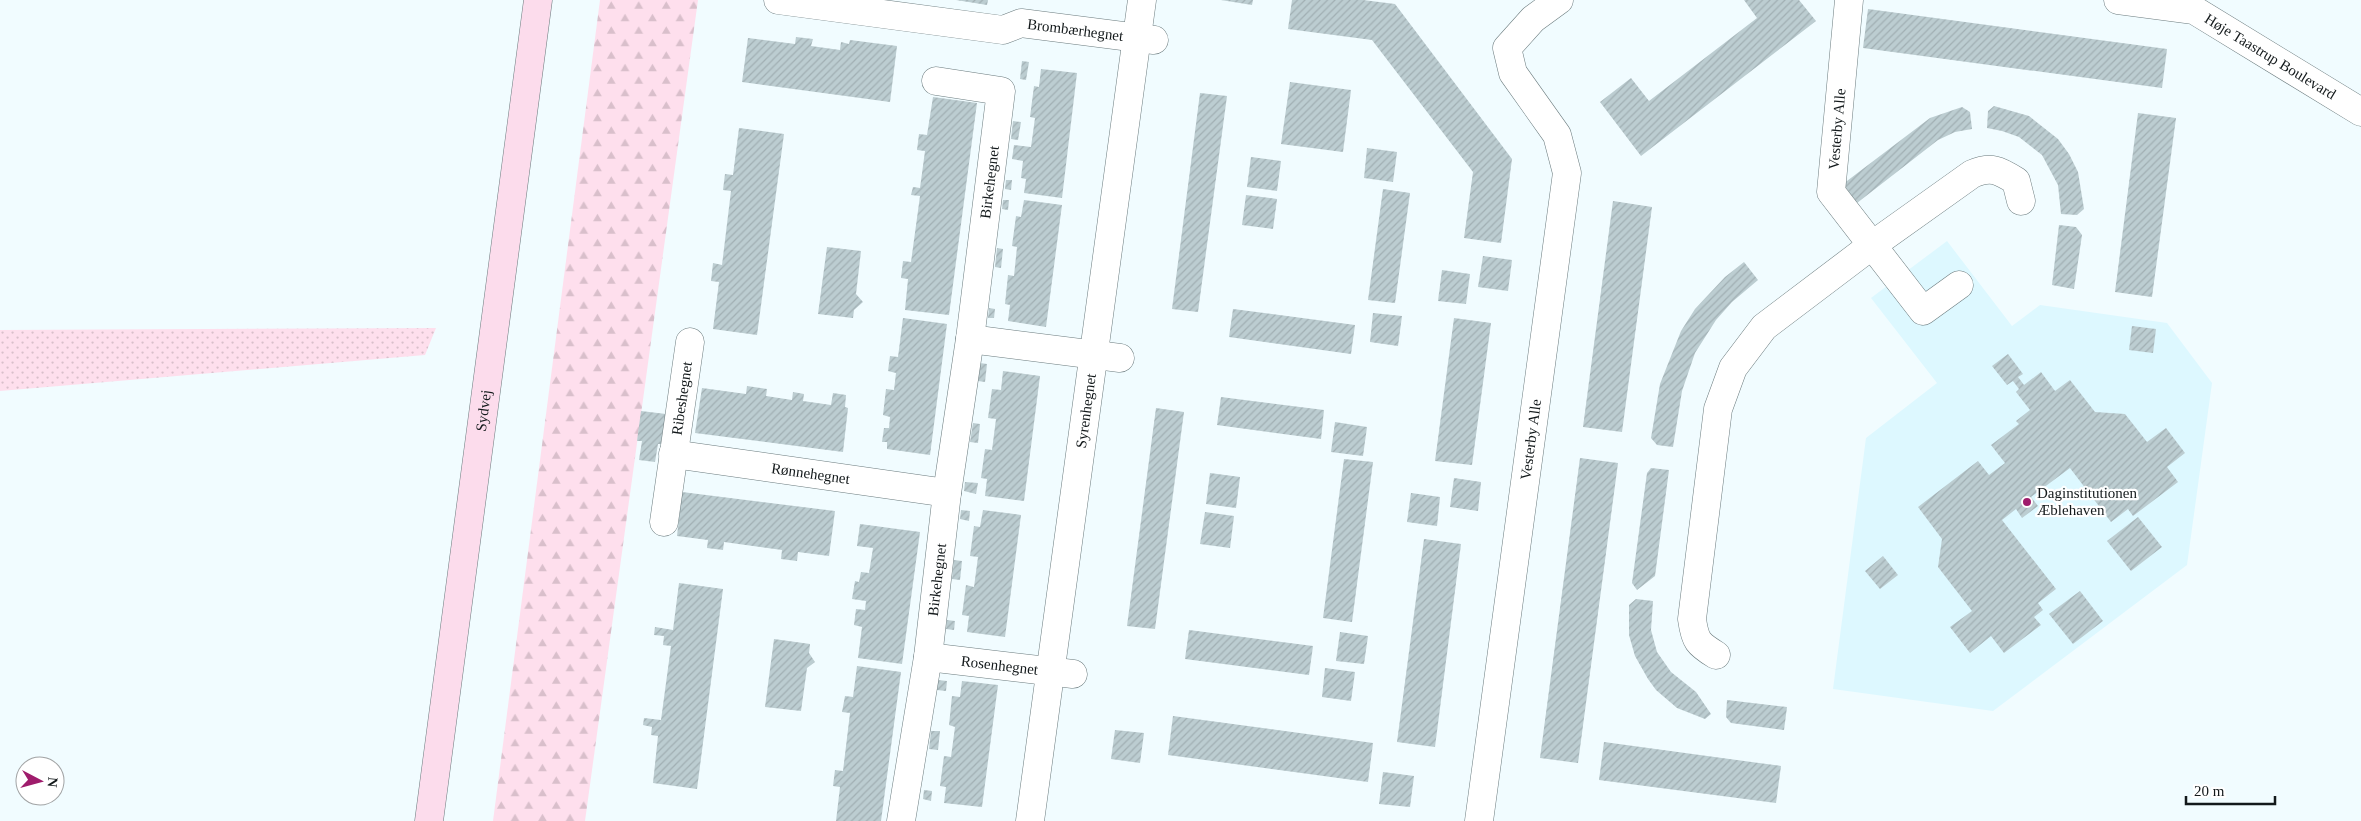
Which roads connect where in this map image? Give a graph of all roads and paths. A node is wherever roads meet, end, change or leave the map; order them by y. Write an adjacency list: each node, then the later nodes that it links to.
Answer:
1 (538, 0): 22 (main road, Sydvej)
2 (778, 0): 7 (street, Brombærhegnet)
3 (1142, 0): 7 (street, Syrenhegnet)
4 (1559, 0): 25 (street, Vesterby Alle)
5 (1849, 0): 11 (street, Vesterby Alle)
6 (2118, 0): 9 (street, Høje Taastrup Boulevard)
7 (1145, 40): 15 (street, Syrenhegnet)
8 (936, 81): 13 (street, Birkehegnet)
9 (2361, 112)
10 (2021, 201): 11 (street)
11 (1871, 246): 12 (street, Vesterby Alle); 19 (street)
12 (1959, 285)
13 (970, 339): 15 (street); 17 (street, Birkehegnet)
14 (690, 342): 16 (street, Ribeshegnet)
15 (1107, 356): 21 (street, Syrenhegnet)
16 (673, 454): 17 (street, Rønnehegnet); 18 (street, Ribeshegnet)
17 (947, 493): 20 (street, Birkehegnet)
18 (664, 522)
19 (1716, 656)
20 (928, 657): 21 (street, Rosenhegnet); 23 (street, Birkehegnet)
21 (1062, 673): 24 (street, Syrenhegnet)
22 (429, 821)
23 (901, 821)
24 (1030, 821)
25 (1479, 821)

